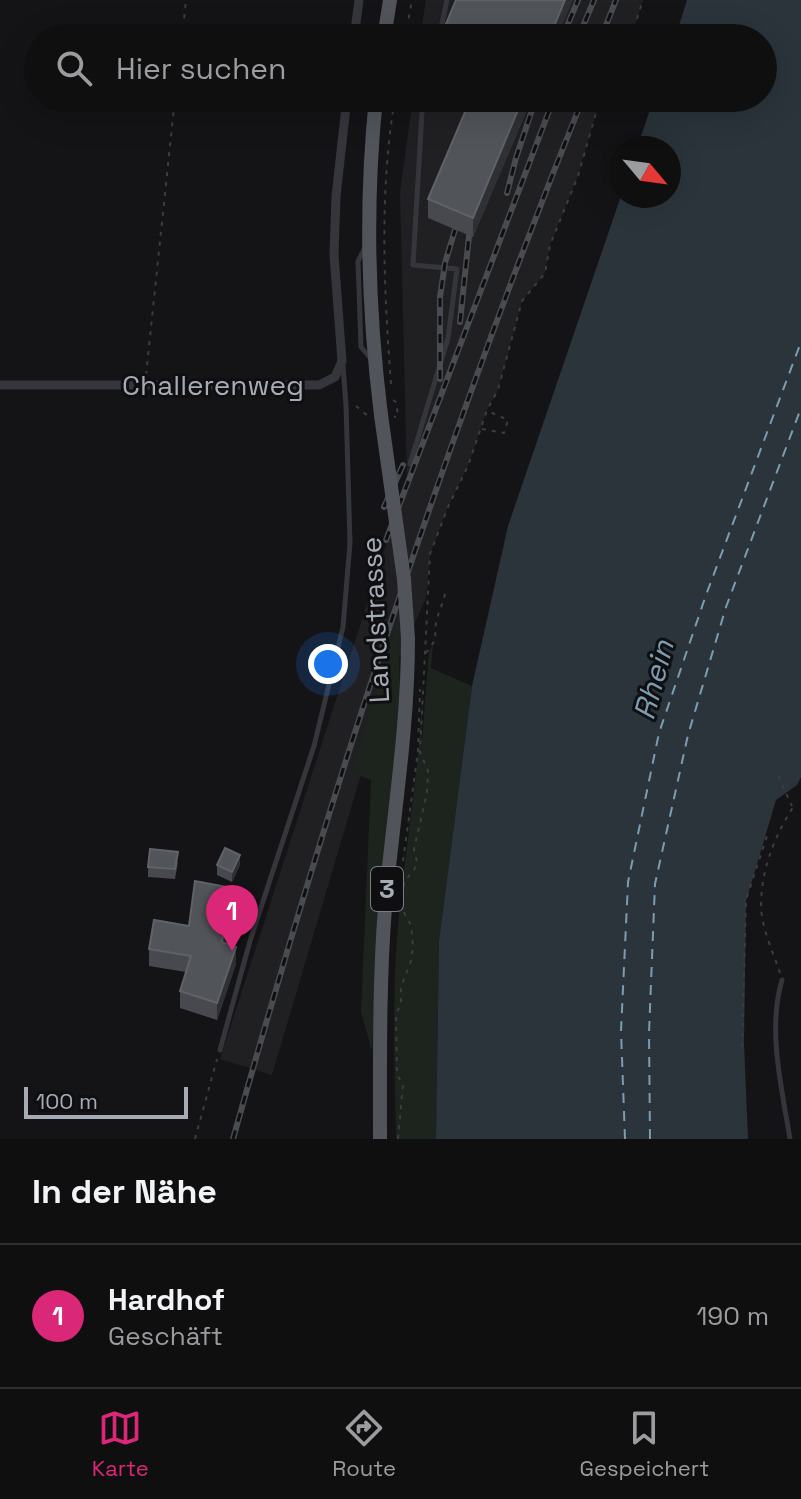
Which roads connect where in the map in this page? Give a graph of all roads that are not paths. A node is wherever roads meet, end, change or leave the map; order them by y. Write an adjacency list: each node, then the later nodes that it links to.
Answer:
1 (359, 0): 4 (street)
2 (390, 0): 5 (main road)
3 (447, 0): 6 (lane)
4 (356, 24)
5 (386, 24)
6 (442, 24)
7 (345, 112): 10 (street, Challerenweg)
8 (381, 112): 15 (main road, Landstrasse / 3, bridge)
9 (424, 112): 12 (lane)
10 (342, 361): 11 (street, Challerenweg); 14 (lane)
11 (0, 385)
12 (410, 464)
13 (782, 980): 16 (lane)
14 (220, 1050)
15 (380, 1139)
16 (790, 1139)

